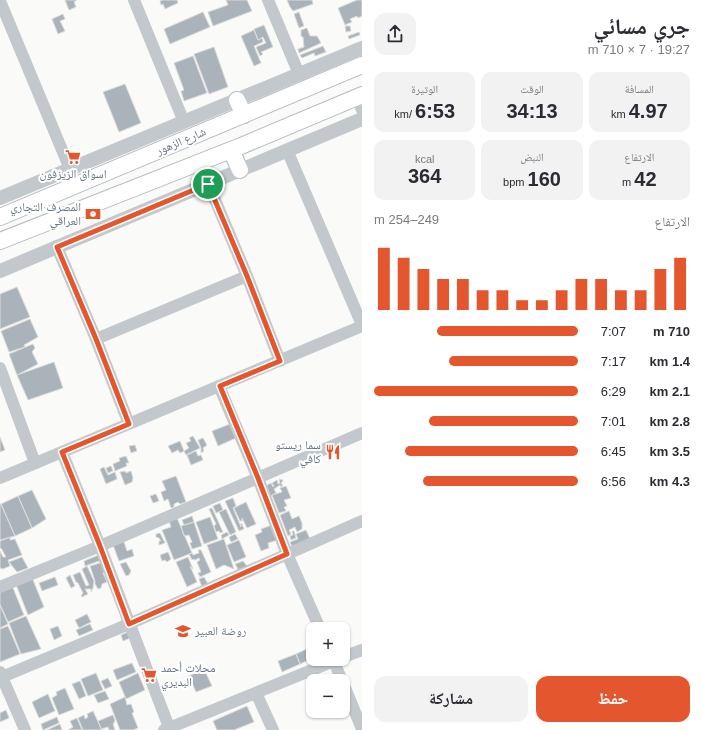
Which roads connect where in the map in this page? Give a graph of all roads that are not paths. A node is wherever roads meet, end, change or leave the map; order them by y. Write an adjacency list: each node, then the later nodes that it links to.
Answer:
1 (134, 0): 11 (street)
2 (268, 0): 6 (street)
3 (0, 1): 14 (street)
4 (362, 48): 6 (street)
5 (362, 65): 9 (main road, شارع الزهور)
6 (299, 74): 7 (street)
7 (237, 100): 9 (main road); 11 (street)
8 (360, 101): 12 (main road)
9 (244, 115): 18 (main road, شارع الزهور)
10 (362, 118): 13 (street)
11 (184, 122): 14 (street)
12 (231, 150): 15 (main road); 19 (main road)
13 (287, 150): 15 (street); 24 (street)
14 (70, 169): 17 (street)
15 (240, 170): 16 (street)
16 (208, 184): 21 (street); 23 (street)
17 (0, 198)
18 (6, 214): 19 (main road)
19 (21, 232): 20 (main road)
20 (0, 241)
21 (57, 247): 22 (street); 25 (street)
22 (0, 271)
23 (247, 276): 25 (street); 26 (street)
24 (362, 325): 26 (street)
25 (96, 339): 29 (street)
26 (280, 361): 28 (street)
27 (0, 368): 32 (street)
28 (220, 386): 29 (street); 34 (street)
29 (129, 424): 31 (street)
30 (362, 433): 34 (street)
31 (62, 452): 32 (street); 36 (street)
32 (36, 463): 33 (street)
33 (0, 478)
34 (258, 478): 36 (street); 37 (street)
35 (362, 521): 37 (street)
36 (100, 546): 38 (street); 40 (street)
37 (287, 554): 39 (street); 40 (street)
38 (0, 587)
39 (317, 622)
40 (129, 624): 44 (street); 47 (street)
41 (362, 650): 42 (street)
42 (350, 654)
43 (320, 666): 45 (street)
44 (1, 675): 49 (street)
45 (256, 693): 47 (street); 50 (street)
46 (350, 699): 48 (street)
47 (168, 729)
48 (362, 729)
49 (25, 730)
50 (273, 730)

